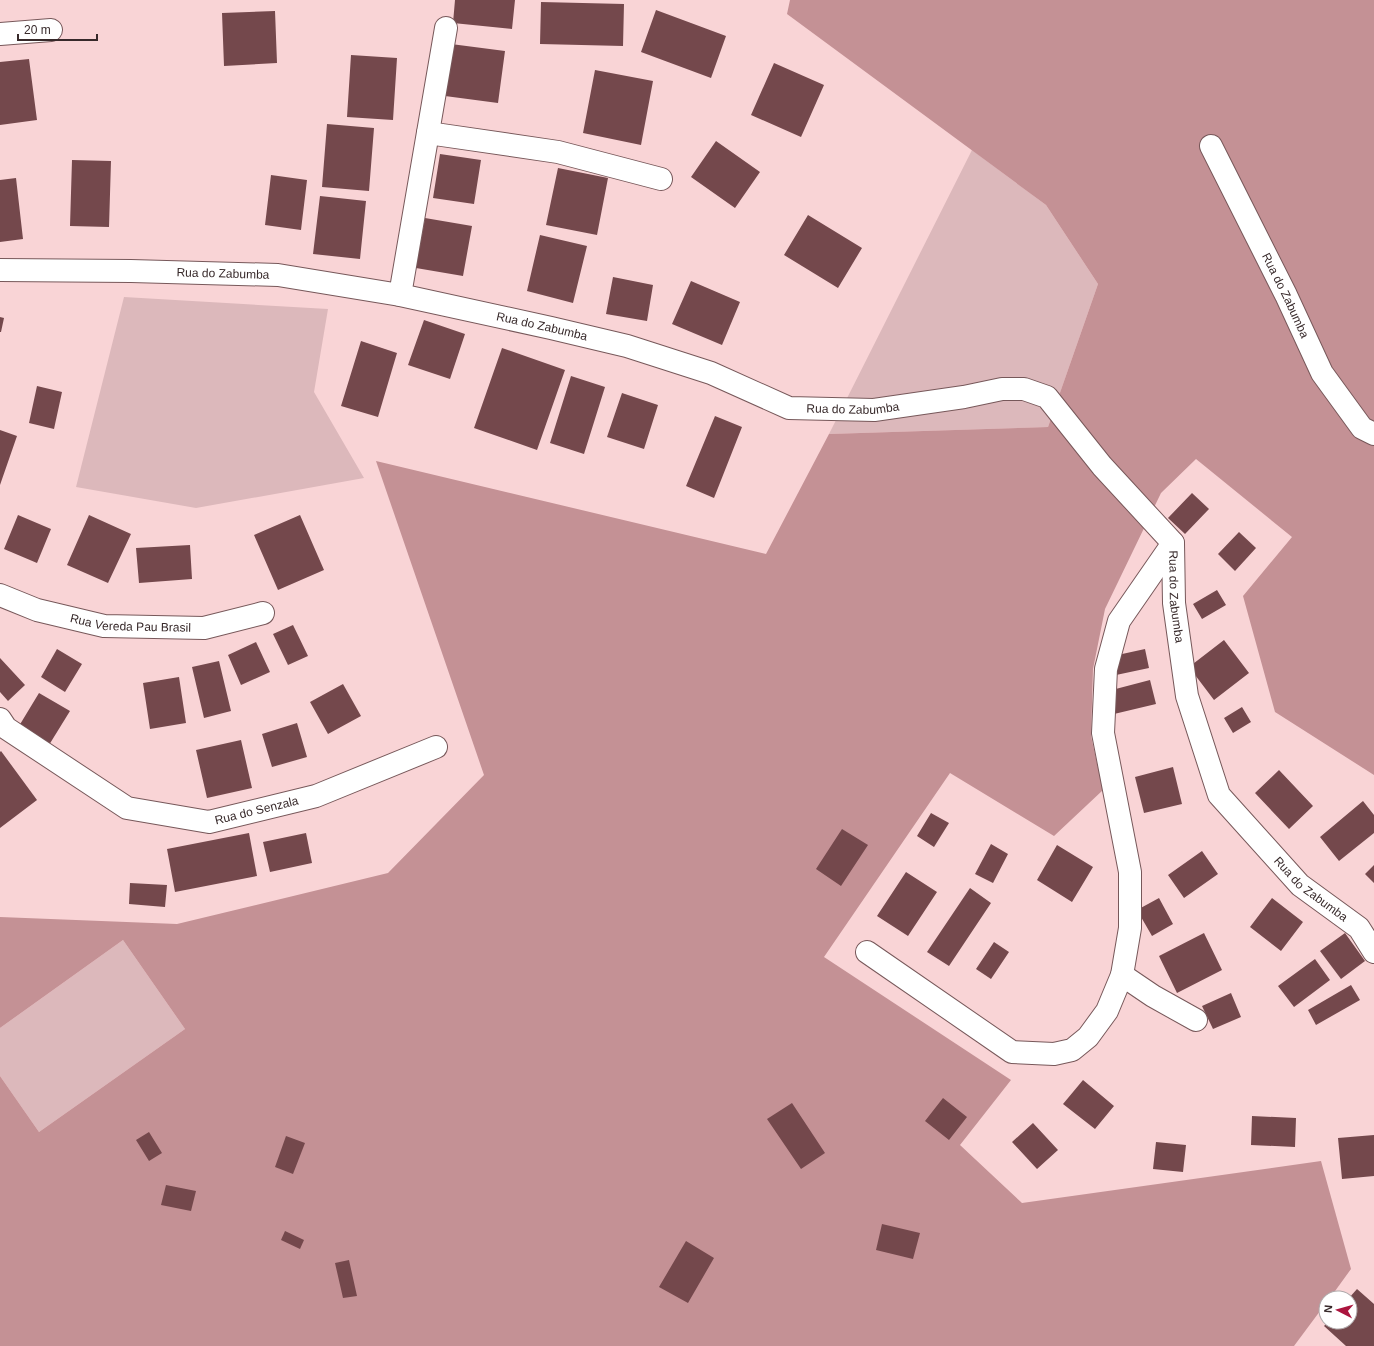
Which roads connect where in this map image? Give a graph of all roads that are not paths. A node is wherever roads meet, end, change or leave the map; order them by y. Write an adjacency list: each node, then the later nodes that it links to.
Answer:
1 (446, 28): 4 (street)
2 (51, 30): 3 (street)
3 (0, 34)
4 (428, 133): 6 (street); 8 (street)
5 (1211, 146): 9 (street, Rua do Zabumba)
6 (661, 179)
7 (0, 270): 8 (street, Rua do Zabumba)
8 (400, 295): 10 (street, Rua do Zabumba)
9 (1374, 434)
10 (1173, 543): 16 (street, Rua do Zabumba); 17 (street)
11 (0, 595): 12 (street, Rua Vereda Pau Brasil)
12 (263, 613)
13 (2, 726): 14 (street, Rua do Senzala)
14 (436, 747)
15 (867, 952): 17 (street)
16 (1374, 952)
17 (1122, 975): 18 (street)
18 (1196, 1020)

